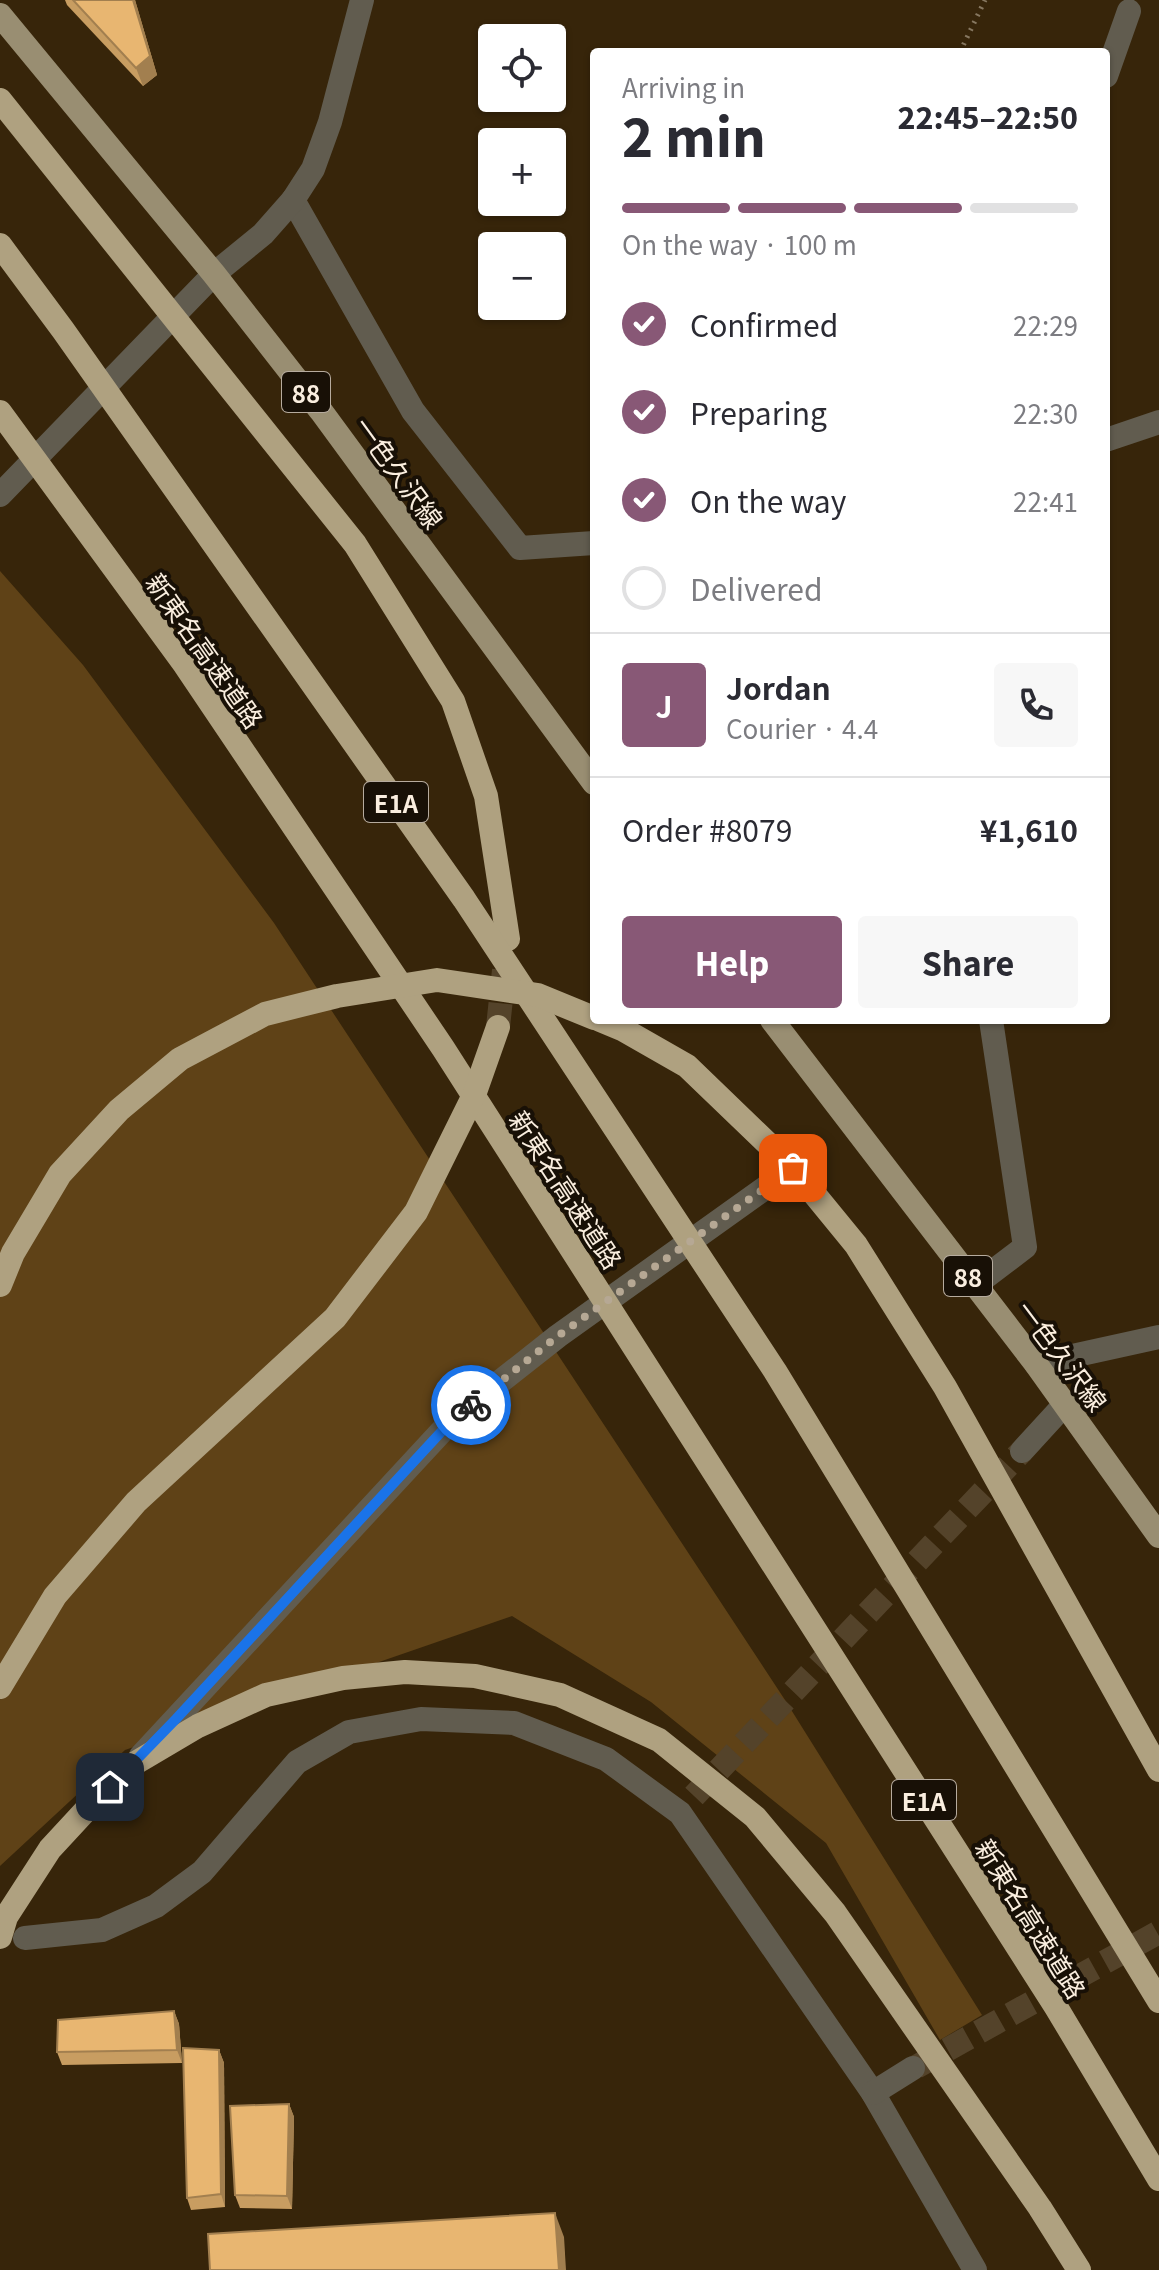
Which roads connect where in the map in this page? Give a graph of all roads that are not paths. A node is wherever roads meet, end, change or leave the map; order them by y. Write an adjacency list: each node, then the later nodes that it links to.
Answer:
1 (362, 0): 6 (street)
2 (1129, 11): 4 (street)
3 (0, 15): 8 (main road, 一色久沢線 / 88)
4 (1110, 65)
5 (0, 100): 15 (highway)
6 (293, 200): 8 (street); 13 (street)
7 (0, 245): 34 (highway, E1A)
8 (214, 274): 12 (street); 14 (main road, 一色久沢線 / 88)
9 (0, 412): 37 (highway, 新東名高速道路 / E1A)
10 (1159, 422): 11 (street)
11 (1110, 439)
12 (0, 495)
13 (590, 543)
14 (590, 778)
15 (508, 939)
16 (590, 1016): 22 (highway)
17 (610, 1024): 21 (highway)
18 (775, 1024): 23 (main road, 一色久沢線 / 88)
19 (992, 1024): 23 (street)
20 (498, 1027): 29 (highway)
21 (793, 1168): 30 (street); 31 (highway)
22 (0, 1285)
23 (975, 1285): 25 (main road, 一色久沢線 / 88)
24 (1159, 1337): 25 (street)
25 (1036, 1364): 26 (main road, 一色久沢線 / 88)
26 (1065, 1404): 27 (street); 28 (main road, 一色久沢線 / 88)
27 (1022, 1451)
28 (1159, 1536)
29 (0, 1687)
30 (132, 1765): 32 (highway); 39 (highway)
31 (1159, 1770)
32 (0, 1937)
33 (25, 1938): 36 (street)
34 (1159, 2001)
35 (913, 2068): 36 (street)
36 (873, 2093): 38 (street)
37 (1159, 2179)
38 (975, 2270)
39 (1079, 2270)

